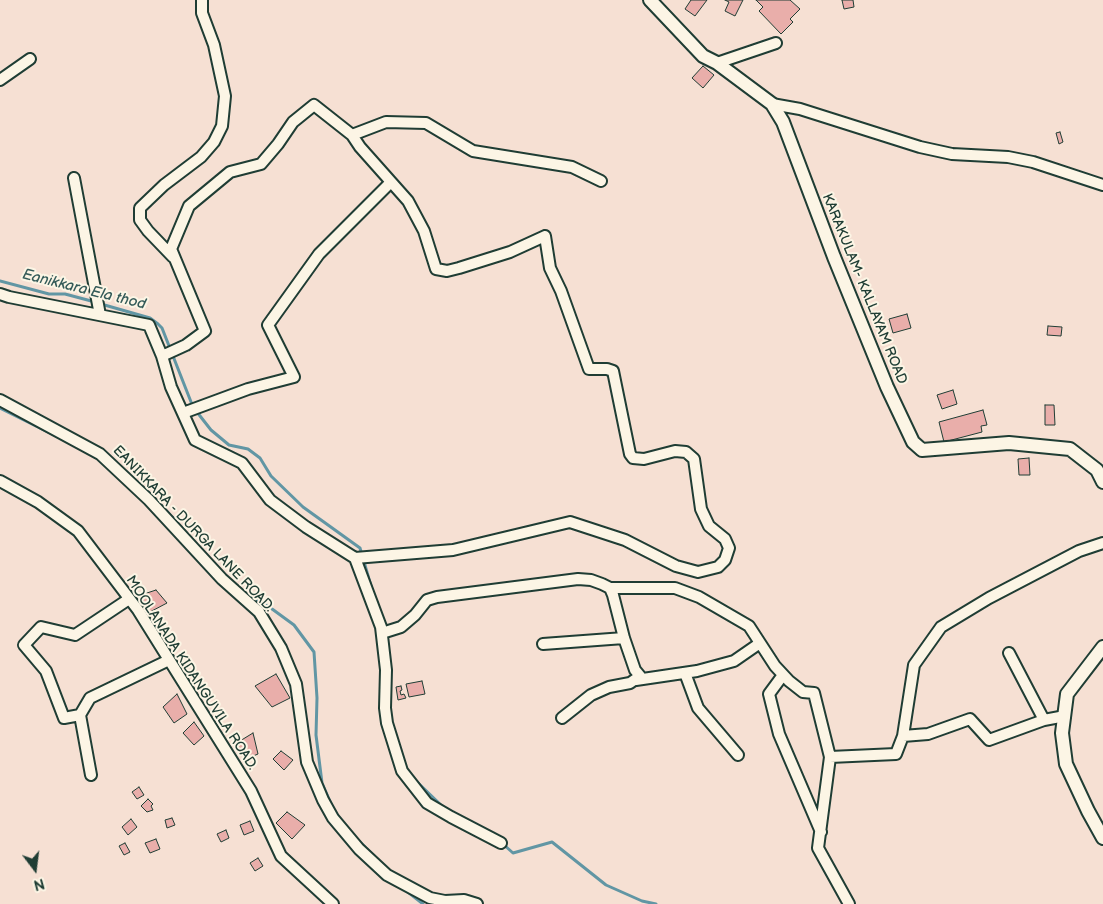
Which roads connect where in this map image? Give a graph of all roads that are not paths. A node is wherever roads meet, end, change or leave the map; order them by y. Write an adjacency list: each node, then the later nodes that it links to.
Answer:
1 (202, 0): 13 (street)
2 (650, 0): 5 (street, KARAKULAM- KALLAYAM ROAD)
3 (776, 43): 5 (street)
4 (30, 60): 6 (street)
5 (717, 63): 7 (street, KARAKULAM- KALLAYAM ROAD)
6 (0, 80)
7 (772, 104): 12 (street); 20 (street, KARAKULAM- KALLAYAM ROAD)
8 (352, 135): 10 (street); 11 (street); 13 (street)
9 (74, 178): 15 (street)
10 (601, 181)
11 (392, 182): 18 (street); 22 (street)
12 (1103, 185)
13 (175, 259): 16 (street)
14 (0, 294): 15 (street)
15 (100, 315): 16 (street)
16 (168, 353): 18 (street)
17 (0, 400): 47 (street, EANIKKARA - DURGA LANE ROAD.)
18 (183, 413): 22 (street)
19 (0, 481): 24 (street, MOOLANADA KIDANGUVILA ROAD.)
20 (1103, 482)
21 (1103, 543): 39 (street)
22 (360, 558): 25 (street)
23 (610, 588): 25 (street); 26 (street); 27 (street)
24 (129, 599): 31 (street, MOOLANADA KIDANGUVILA ROAD.); 35 (street)
25 (384, 633): 45 (street)
26 (624, 638): 28 (street); 34 (street)
27 (760, 643): 32 (street); 33 (street)
28 (543, 644)
29 (1103, 648): 36 (street)
30 (1009, 653): 38 (street)
31 (169, 660): 35 (street); 46 (street, MOOLANADA KIDANGUVILA ROAD.)
32 (686, 673): 34 (street); 40 (street)
33 (783, 675): 41 (street); 43 (street)
34 (636, 680): 37 (street)
35 (80, 715): 42 (street)
36 (1065, 716): 38 (street); 44 (street)
37 (562, 718)
38 (1044, 720): 39 (street)
39 (903, 736): 41 (street)
40 (738, 755)
41 (830, 757): 43 (street)
42 (91, 775)
43 (821, 832): 48 (street)
44 (1103, 838)
45 (500, 843)
46 (333, 904)
47 (477, 904)
48 (849, 904)

